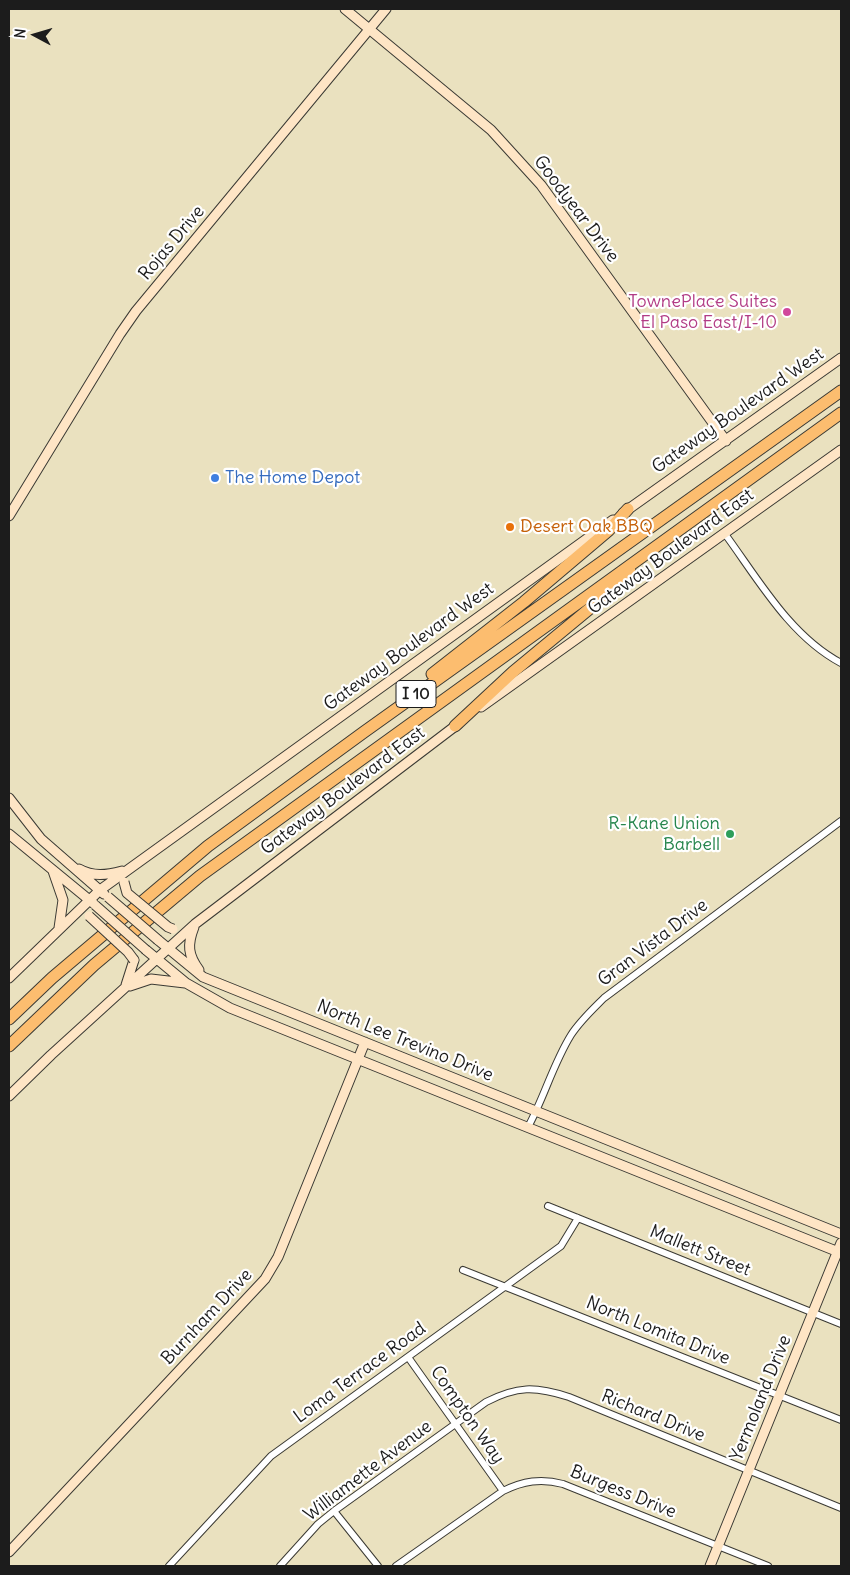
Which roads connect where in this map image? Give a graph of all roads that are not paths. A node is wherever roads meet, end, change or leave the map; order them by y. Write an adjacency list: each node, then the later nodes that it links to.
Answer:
1 (345, 9): 3 (main road, Goodyear Drive)
2 (386, 9): 3 (main road, Rojas Drive)
3 (370, 29): 7 (main road, Goodyear Drive); 10 (main road, Rojas Drive)
4 (841, 358): 7 (main road, Gateway Boulevard West)
5 (841, 391): 15 (highway, I 10)
6 (841, 413): 12 (highway, I 10)
7 (726, 441): 9 (main road, Gateway Boulevard West)
8 (841, 450): 11 (main road, Gateway Boulevard East)
9 (628, 510): 15 (highway); 21 (main road, Gateway Boulevard West)
10 (9, 516)
11 (725, 534): 13 (street); 14 (main road, Gateway Boulevard East)
12 (645, 554): 14 (highway); 35 (highway, I 10)
13 (841, 663)
14 (455, 726): 25 (main road, Gateway Boulevard East)
15 (364, 732): 33 (highway, I 10)
16 (9, 798): 19 (main road, North Lee Trevino Drive)
17 (841, 822): 38 (street, Gran Vista Drive)
18 (9, 834): 20 (main road, North Lee Trevino Drive)
19 (64, 860): 21 (main road); 22 (main road, North Lee Trevino Drive)
20 (53, 870): 23 (main road, North Lee Trevino Drive); 26 (main road)
21 (127, 870): 22 (main road, Gateway Boulevard West); 25 (main road, bridge)
22 (100, 890): 23 (main road, Gateway Boulevard West); 27 (main road, North Lee Trevino Drive, bridge)
23 (92, 902): 24 (main road, Gateway Boulevard West); 28 (main road, North Lee Trevino Drive, bridge)
24 (70, 918): 26 (main road, Gateway Boulevard West); 32 (main road, bridge)
25 (195, 924): 27 (main road, Gateway Boulevard East); 29 (main road)
26 (59, 929): 30 (main road, Gateway Boulevard West)
27 (167, 948): 28 (main road, Gateway Boulevard East); 29 (main road, North Lee Trevino Drive)
28 (157, 959): 31 (main road, North Lee Trevino Drive); 32 (main road, Gateway Boulevard East)
29 (203, 976): 34 (main road, North Lee Trevino Drive)
30 (9, 978)
31 (186, 983): 32 (main road); 36 (main road, North Lee Trevino Drive)
32 (125, 988): 37 (main road, Gateway Boulevard East)
33 (9, 1019)
34 (365, 1042): 36 (main road, Burnham Drive); 38 (main road, North Lee Trevino Drive)
35 (9, 1046)
36 (358, 1059): 39 (main road, North Lee Trevino Drive); 57 (main road, Burnham Drive)
37 (9, 1096)
38 (537, 1111): 39 (street, Gran Vista Drive); 42 (main road, North Lee Trevino Drive)
39 (528, 1127): 43 (main road, North Lee Trevino Drive)
40 (548, 1206): 41 (street, Mallett Street)
41 (578, 1218): 45 (street, Loma Terrace Road); 46 (street, Mallett Street)
42 (841, 1234)
43 (840, 1249): 46 (main road, Yermoland Drive)
44 (463, 1270): 45 (street, North Lomita Drive)
45 (506, 1287): 48 (street, Loma Terrace Road); 49 (street, North Lomita Drive)
46 (813, 1312): 47 (street, Mallett Street); 49 (main road, Yermoland Drive)
47 (841, 1324)
48 (408, 1357): 51 (street, Compton Way); 58 (street, Loma Terrace Road)
49 (780, 1395): 50 (street, North Lomita Drive); 52 (main road, Yermoland Drive)
50 (841, 1420)
51 (455, 1424): 52 (street, Richard Drive); 53 (street, Compton Way); 55 (street, Williamette Avenue)
52 (749, 1470): 54 (street, Richard Drive); 56 (main road, Yermoland Drive)
53 (503, 1491): 56 (street, Burgess Drive); 61 (street, Burgess Drive)
54 (841, 1508)
55 (334, 1511): 59 (street, Williamette Avenue); 60 (street)
56 (718, 1546): 62 (main road, Yermoland Drive); 63 (street, Burgess Drive)
57 (9, 1552)
58 (169, 1566)
59 (280, 1566)
60 (378, 1566)
61 (396, 1566)
62 (710, 1566)
63 (768, 1566)

